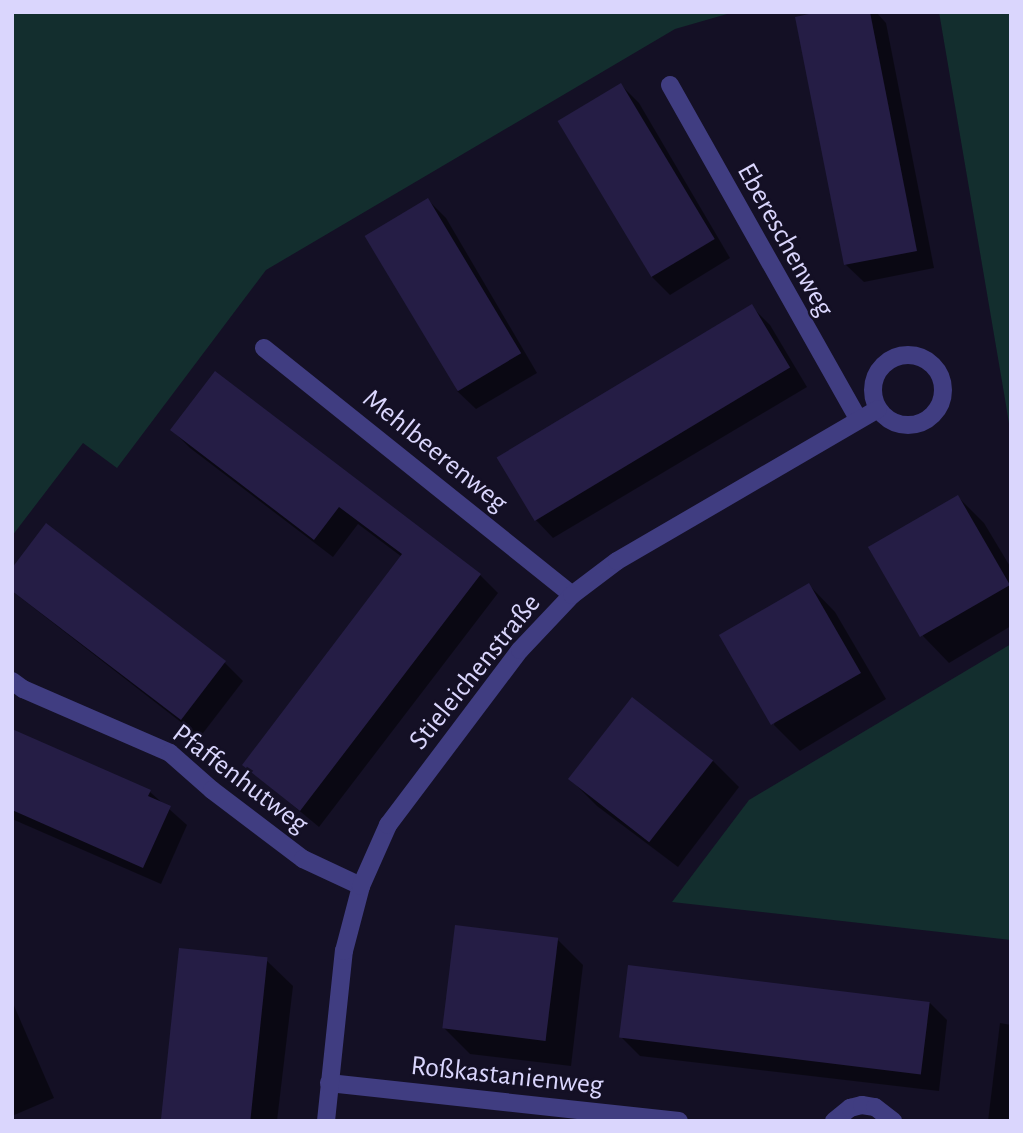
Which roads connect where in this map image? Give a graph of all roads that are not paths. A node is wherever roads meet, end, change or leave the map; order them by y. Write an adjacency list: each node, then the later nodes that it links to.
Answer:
1 (670, 85): 4 (street, Ebereschenweg)
2 (264, 348): 5 (street, Mehlbeerenweg)
3 (878, 409): 3 (street); 4 (street, Stieleichenstraße)
4 (858, 419): 5 (street, Stieleichenstraße)
5 (572, 595): 7 (street, Stieleichenstraße)
6 (12, 681): 7 (street, Pfaffenhutweg)
7 (361, 886): 8 (street, Stieleichenstraße)
8 (329, 1083): 9 (street, Stieleichenstraße); 10 (street, Roßkastanienweg)
9 (326, 1121)
10 (680, 1121)
11 (834, 1121): 12 (street)
12 (893, 1121)

